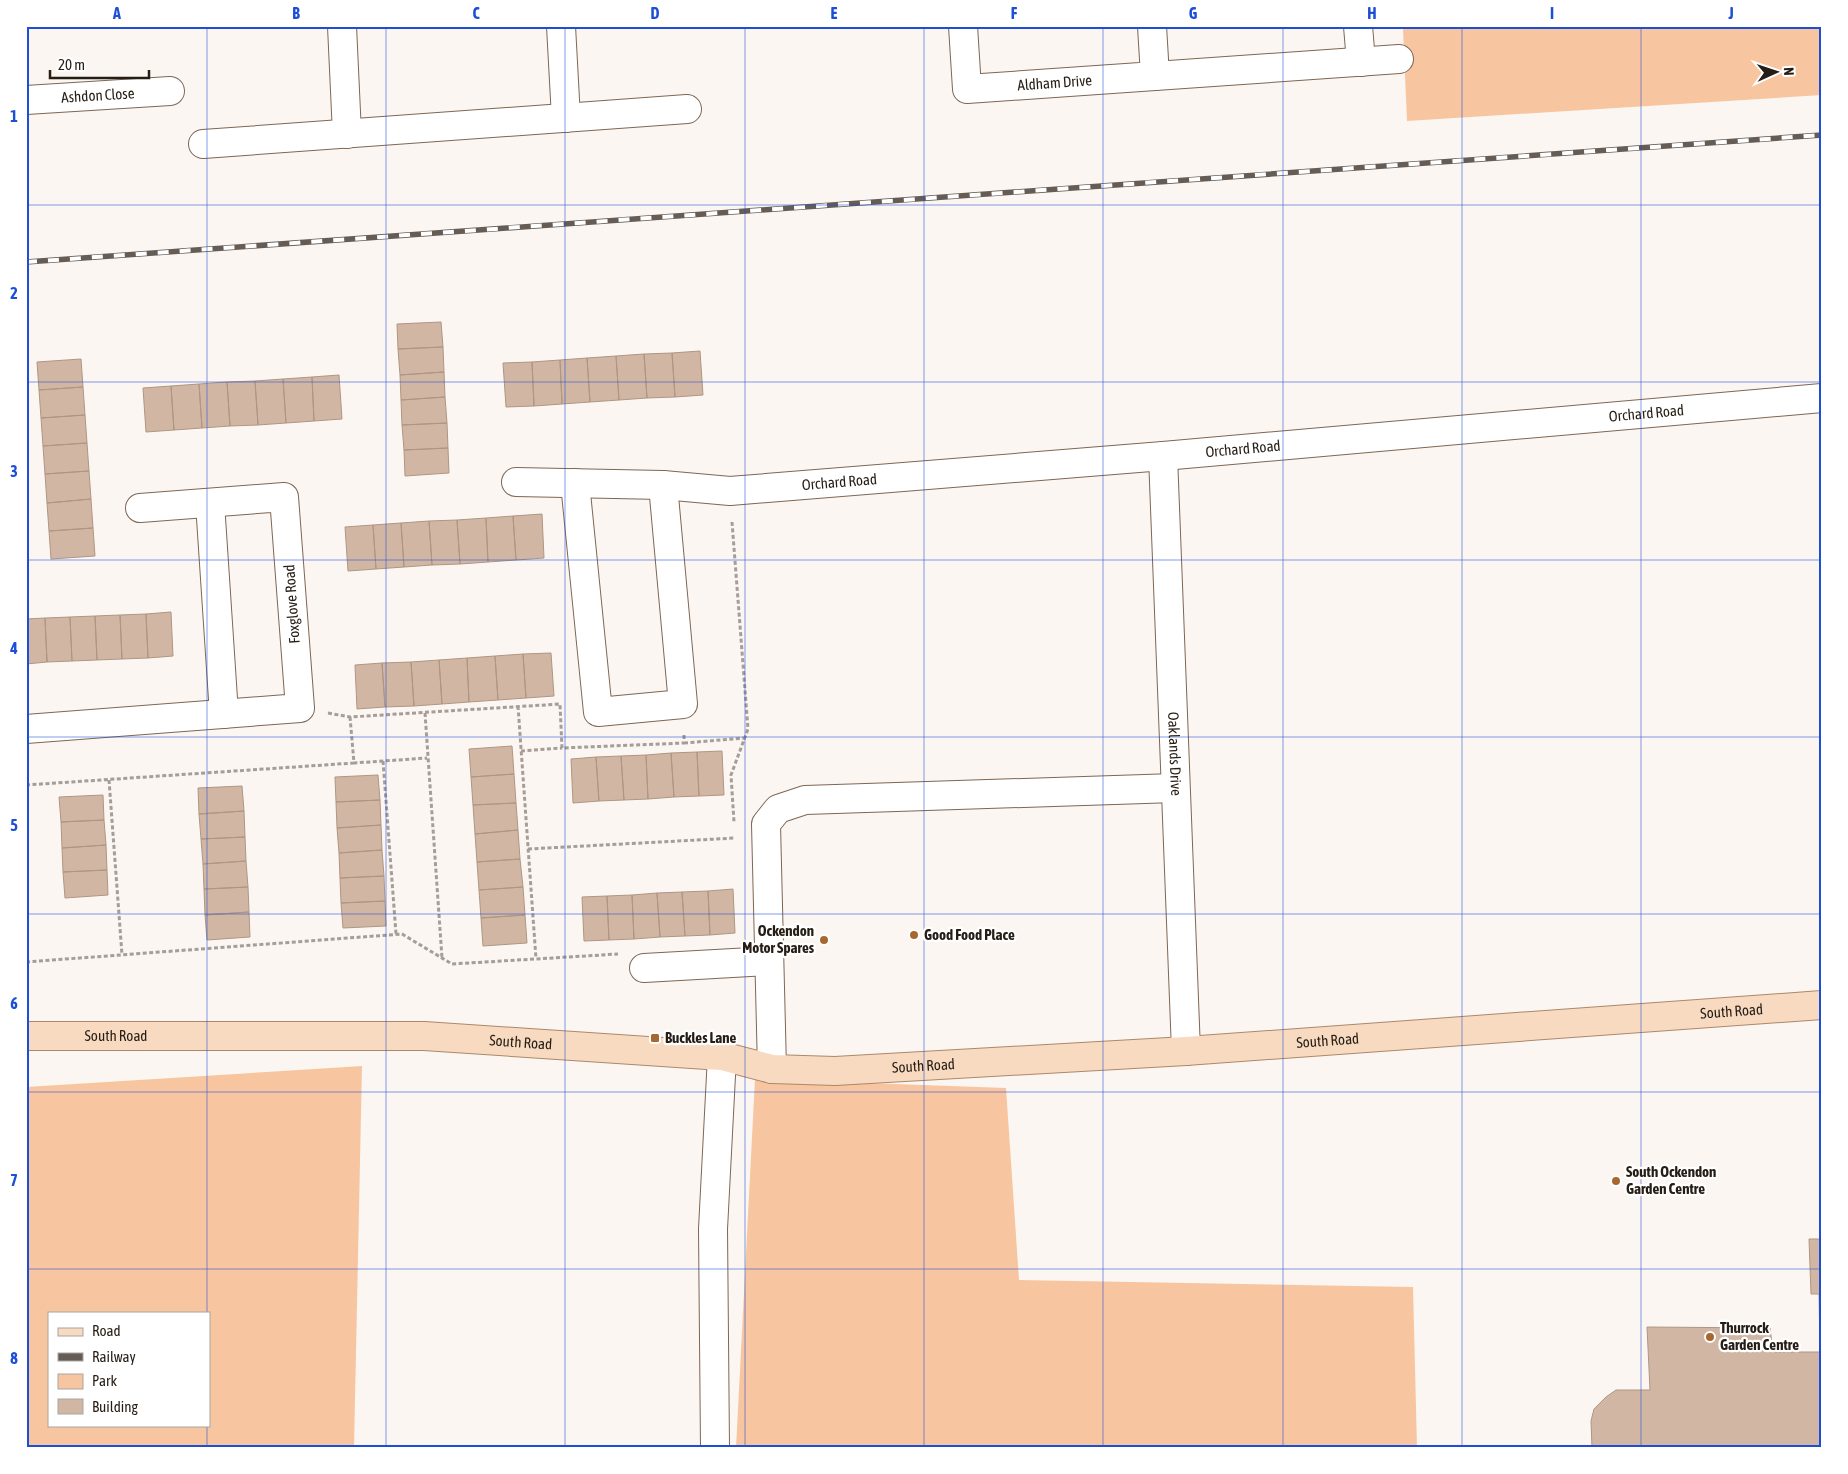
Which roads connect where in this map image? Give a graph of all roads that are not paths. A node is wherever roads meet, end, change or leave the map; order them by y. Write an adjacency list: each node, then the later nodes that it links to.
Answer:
1 (342, 26): 13 (street)
2 (561, 26): 12 (street)
3 (963, 26): 8 (street, Aldham Drive)
4 (1152, 26): 8 (street)
5 (1358, 26): 7 (street)
6 (1399, 59): 7 (street)
7 (1361, 62): 8 (street)
8 (1155, 76)
9 (170, 91): 10 (street, Ashdon Close)
10 (26, 100)
11 (687, 109): 12 (street)
12 (566, 118): 13 (street)
13 (347, 134): 14 (street)
14 (203, 144)
15 (1822, 398): 16 (street, Orchard Road)
16 (1163, 456): 19 (street, Orchard Road); 24 (street, Oaklands Drive)
17 (516, 482): 18 (street, Orchard Road)
18 (575, 483): 19 (street, Orchard Road); 19 (street)
19 (663, 485)
20 (210, 503): 21 (street, Foxglove Road); 22 (street); 22 (street, Foxglove Road)
21 (140, 508)
22 (224, 714): 23 (street)
23 (26, 729)
24 (1175, 788): 25 (street); 29 (street, Oaklands Drive)
25 (769, 961): 26 (street); 31 (street)
26 (644, 968)
27 (1822, 1005): 29 (main road, South Road)
28 (26, 1036): 30 (main road, South Road)
29 (1186, 1051): 31 (main road, South Road)
30 (722, 1056): 31 (main road, South Road); 32 (street)
31 (772, 1069)
32 (715, 1448)

